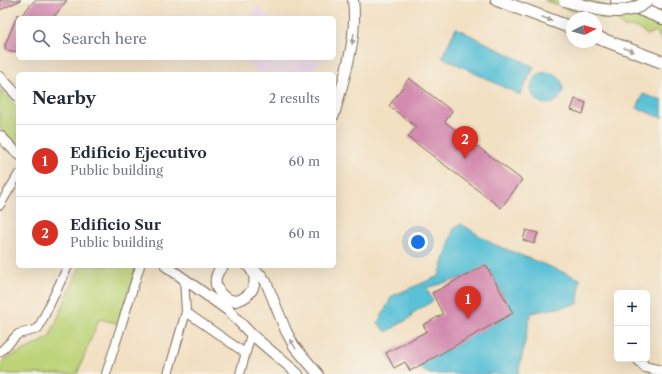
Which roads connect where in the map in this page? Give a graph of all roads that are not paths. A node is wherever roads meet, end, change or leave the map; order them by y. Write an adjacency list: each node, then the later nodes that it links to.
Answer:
1 (353, 0): 14 (street, one-way to 14)
2 (497, 0): 9 (main road, one-way to 9)
3 (565, 0): 5 (main road, bridge)
4 (617, 0): 8 (main road)
5 (648, 0)
6 (656, 0): 7 (main road)
7 (662, 3)
8 (662, 18)
9 (566, 26)
10 (602, 39): 11 (main road, one-way to 11)
11 (662, 62)
12 (0, 77): 13 (street)
13 (16, 94)
14 (336, 107)
15 (0, 136): 16 (street)
16 (16, 152)
17 (16, 178): 18 (street)
18 (0, 205)
19 (67, 268): 31 (street)
20 (139, 268): 35 (street)
21 (169, 268): 25 (street)
22 (222, 268): 27 (street)
23 (249, 268): 27 (street)
24 (250, 268): 39 (street, one-way to 24)
25 (184, 278): 26 (street); 29 (street)
26 (207, 294): 27 (street); 28 (street)
27 (222, 296): 28 (street)
28 (229, 311): 30 (street)
29 (186, 312): 32 (street); 36 (street)
30 (251, 334): 32 (street); 38 (street)
31 (0, 352)
32 (245, 353): 37 (street)
33 (641, 362): 34 (street)
34 (662, 371)
35 (106, 374)
36 (168, 374)
37 (240, 374)
38 (298, 374)
39 (318, 374)

